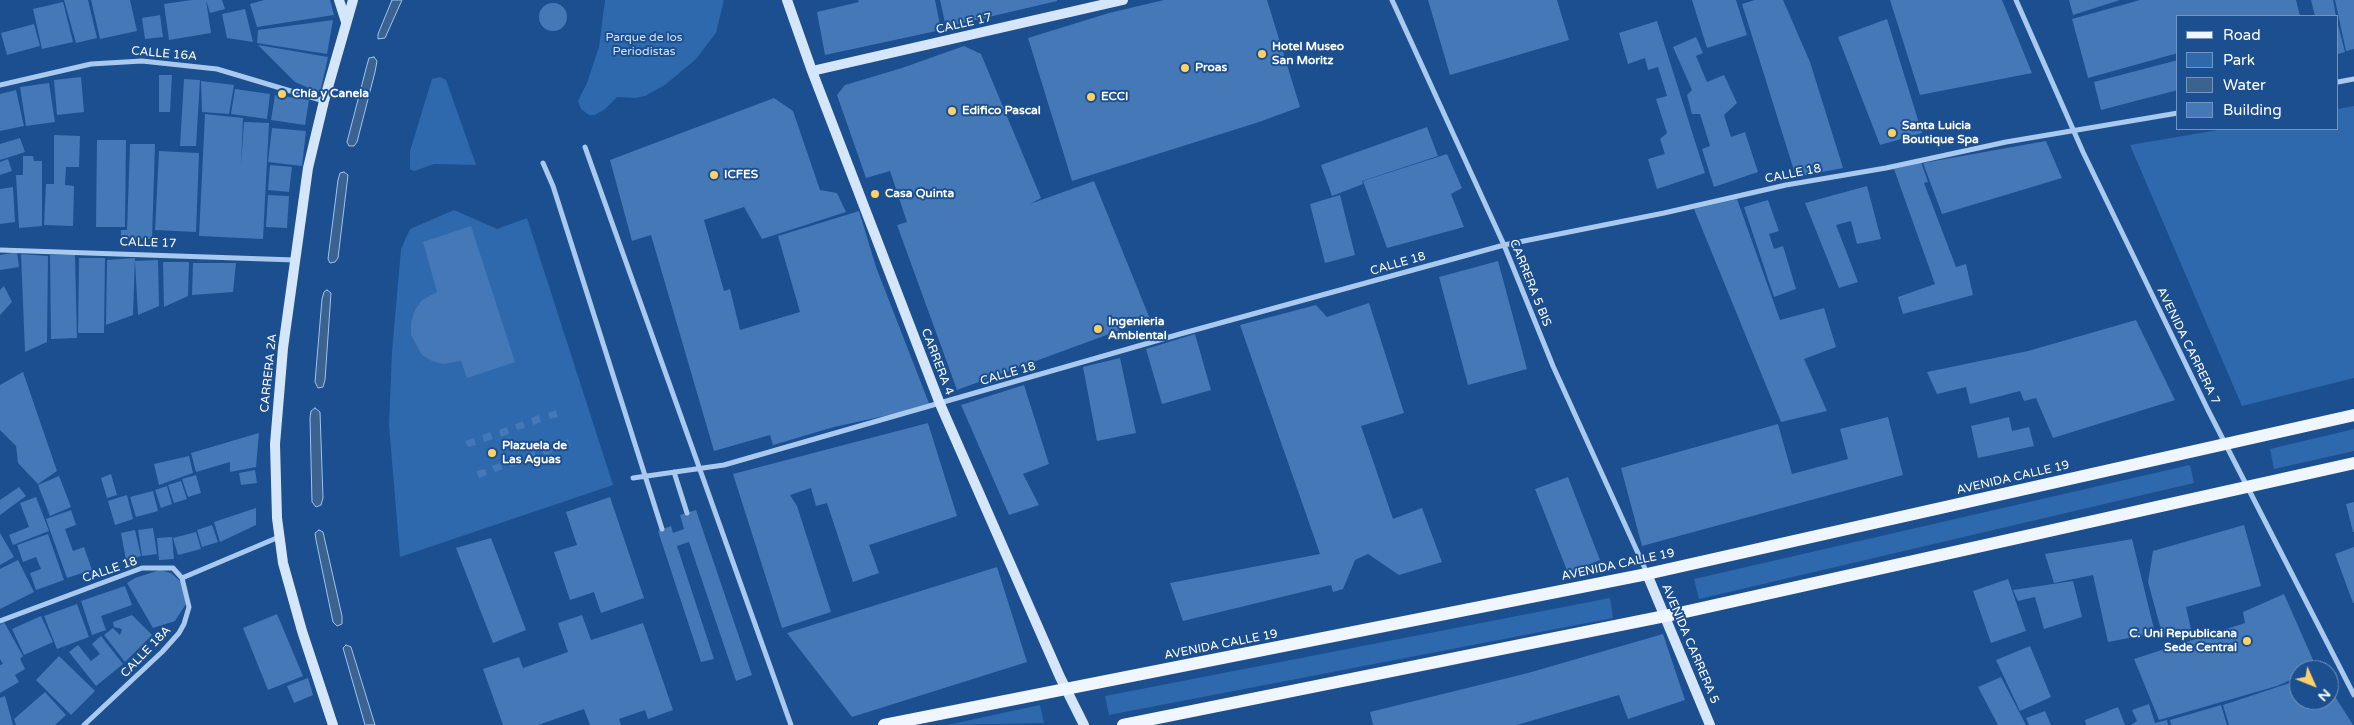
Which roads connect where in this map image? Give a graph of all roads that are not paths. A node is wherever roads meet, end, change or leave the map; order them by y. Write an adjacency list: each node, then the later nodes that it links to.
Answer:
1 (339, 0): 7 (street)
2 (353, 0): 7 (street, CARRERA 2A)
3 (787, 0): 8 (street, CARRERA 4)
4 (1122, 0): 8 (street, CALLE 17)
5 (1392, 0): 17 (street, CARRERA 5 BIS)
6 (2016, 0): 14 (street, AVENIDA CARRERA 7)
7 (346, 22): 12 (street, CARRERA 2A)
8 (812, 71): 20 (street, CARRERA 4)
9 (2354, 79): 10 (street)
10 (2339, 82)
11 (0, 84): 12 (street, CALLE 16A)
12 (324, 101): 19 (street, CARRERA 2A)
13 (2176, 112): 14 (street, CALLE 18)
14 (2074, 132): 17 (street, CALLE 18); 22 (street, AVENIDA CARRERA 7)
15 (585, 147): 24 (street)
16 (543, 163): 26 (street)
17 (1504, 245): 20 (street, CALLE 18); 32 (street, CARRERA 5 BIS)
18 (0, 250): 19 (street, CALLE 17)
19 (295, 260): 31 (street, CARRERA 2A)
20 (940, 404): 24 (street, CALLE 18); 36 (street, CARRERA 4)
21 (2354, 415): 22 (main road, AVENIDA CALLE 19)
22 (2225, 445): 28 (street, AVENIDA CARRERA 7); 32 (main road, AVENIDA CALLE 19)
23 (2354, 463): 28 (main road)
24 (700, 468): 25 (street, CALLE 18); 40 (street)
25 (674, 472): 26 (street, CALLE 18); 29 (street)
26 (644, 477): 27 (street, CALLE 18); 30 (street)
27 (633, 478)
28 (2247, 487): 34 (main road); 37 (street, AVENIDA CARRERA 7)
29 (687, 513)
30 (662, 529)
31 (280, 537): 33 (street); 39 (street, CARRERA 2A)
32 (1647, 574): 34 (street, AVENIDA CARRERA 5); 36 (main road, AVENIDA CALLE 19)
33 (182, 578): 35 (street, CALLE 18); 38 (street, CALLE 18A)
34 (1665, 616): 43 (main road); 44 (street, AVENIDA CARRERA 5)
35 (0, 621)
36 (1066, 690): 41 (main road, AVENIDA CALLE 19); 42 (street, CARRERA 4)
37 (2354, 695)
38 (84, 725)
39 (333, 725)
40 (790, 725)
41 (884, 725)
42 (1084, 725)
43 (1123, 725)
44 (1710, 725)

